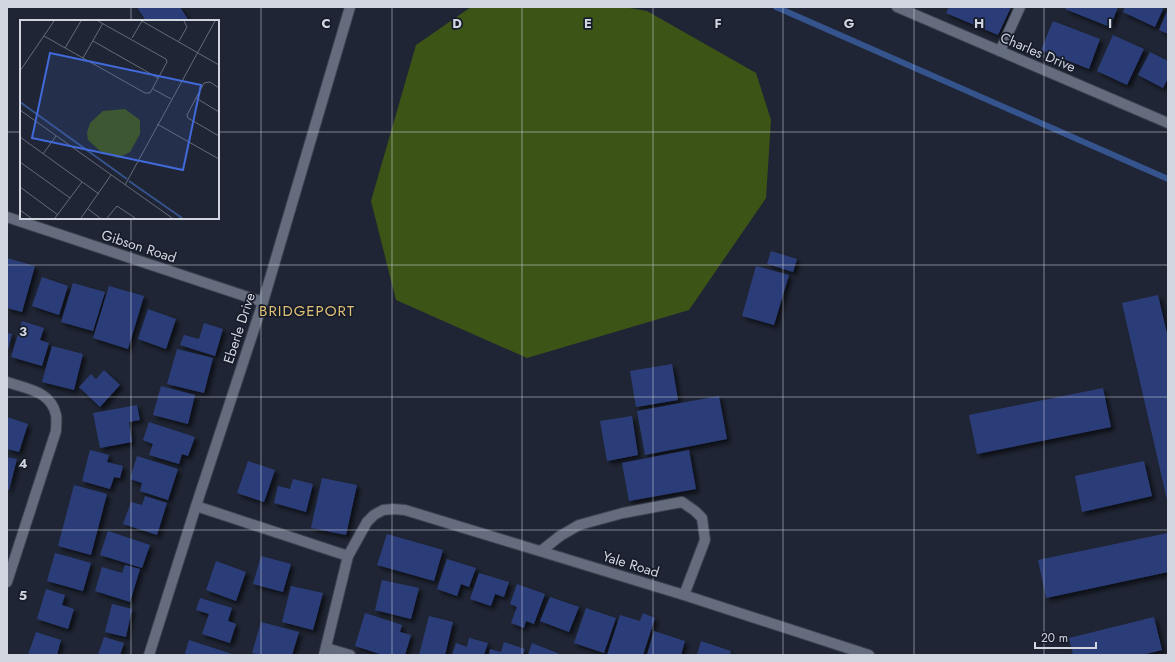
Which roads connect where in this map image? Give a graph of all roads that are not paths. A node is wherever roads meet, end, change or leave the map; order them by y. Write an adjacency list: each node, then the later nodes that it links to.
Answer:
1 (350, 7): 7 (street, Eberle Drive)
2 (897, 7): 4 (street, Charles Drive)
3 (1020, 7): 4 (street)
4 (1000, 51): 5 (street, Charles Drive)
5 (1168, 123)
6 (7, 217): 7 (street, Gibson Road)
7 (263, 302): 9 (street, Eberle Drive)
8 (7, 382): 10 (street)
9 (196, 506): 12 (street); 16 (street, Eberle Drive)
10 (11, 551): 13 (street)
11 (541, 552): 12 (street, Yale Road); 14 (street, Yale Road); 14 (street)
12 (348, 556): 15 (street)
13 (7, 582)
14 (684, 595): 18 (street, Yale Road)
15 (325, 651): 17 (street)
16 (149, 655)
17 (350, 655)
18 (869, 655)

